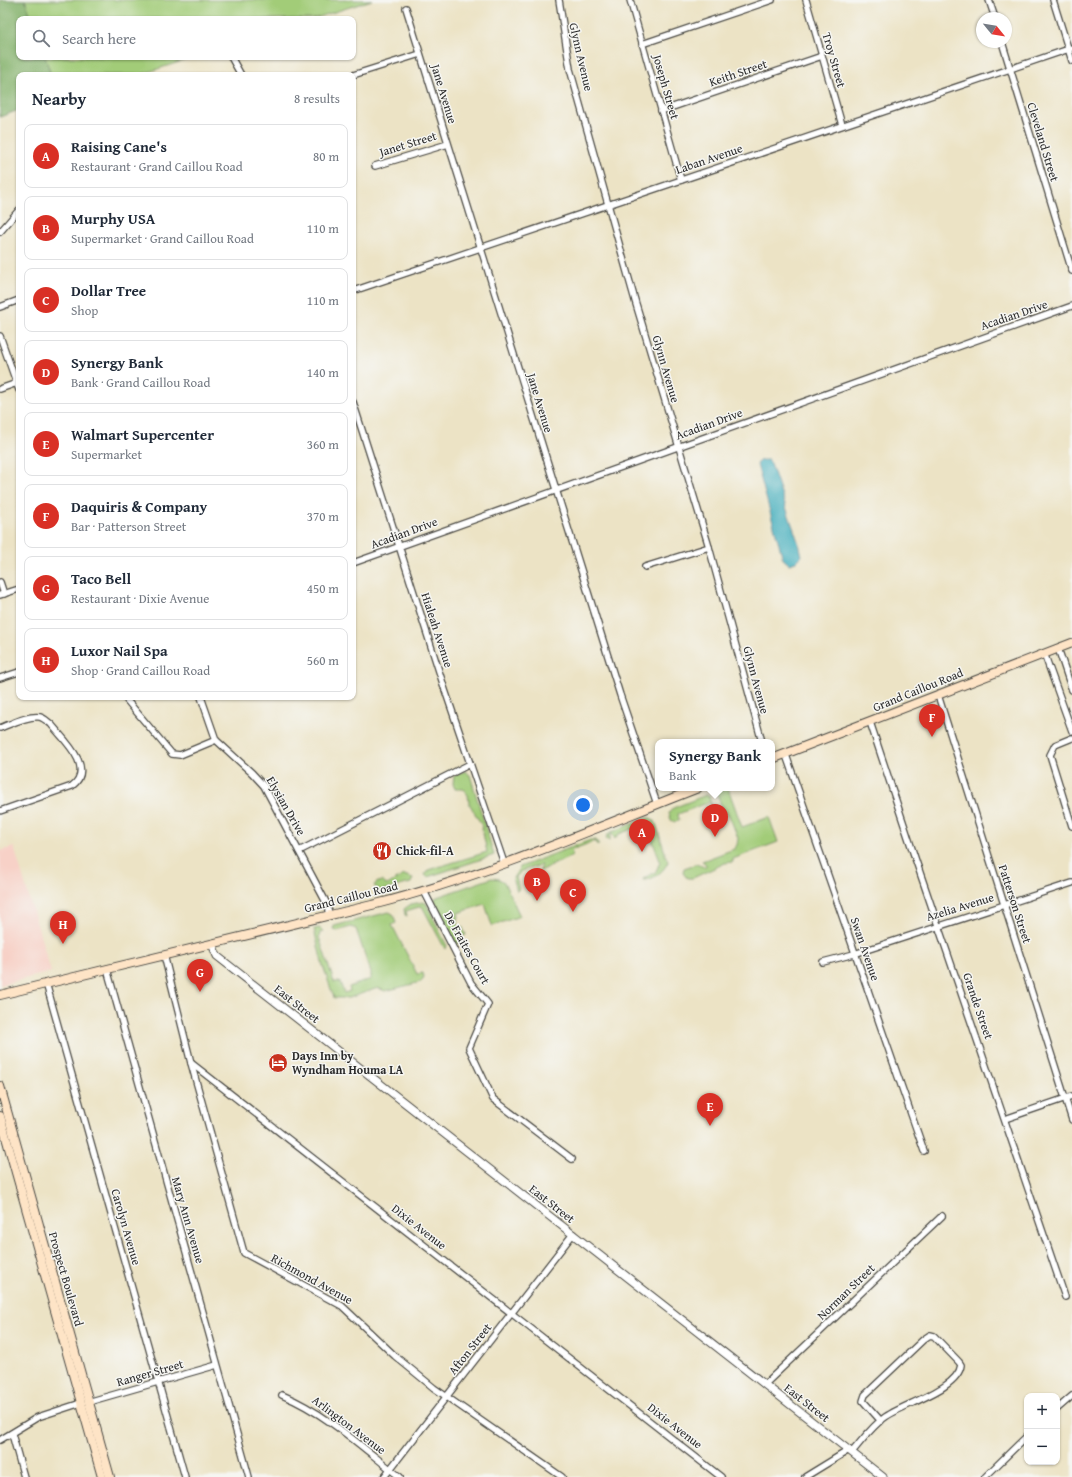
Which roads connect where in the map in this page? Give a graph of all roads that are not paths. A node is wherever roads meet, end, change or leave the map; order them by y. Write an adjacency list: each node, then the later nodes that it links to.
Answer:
1 (559, 0): 24 (street, Glynn Avenue)
2 (630, 0): 9 (street, Joseph Street)
3 (772, 0): 9 (street)
4 (806, 0): 13 (street, Troy Street)
5 (989, 0): 8 (street)
6 (1053, 0): 11 (street)
7 (406, 8): 12 (street, Jane Avenue)
8 (992, 12)
9 (642, 44): 19 (street, Joseph Street)
10 (1004, 48): 16 (street, Cleveland Street)
11 (1070, 49): 15 (street); 16 (street, Laban Avenue)
12 (420, 54): 18 (street); 21 (street, Jane Avenue)
13 (822, 56): 19 (street, Keith Street); 20 (street, Troy Street)
14 (233, 60): 17 (street)
15 (1072, 61)
16 (1009, 68): 20 (street, Laban Avenue); 28 (street, Cleveland Street)
17 (239, 72)
18 (356, 74)
19 (661, 111): 23 (street, Joseph Street)
20 (842, 125): 23 (street, Laban Avenue)
21 (448, 144): 22 (street, Janet Street); 27 (street, Jane Avenue)
22 (375, 166)
23 (680, 180): 24 (street, Laban Avenue)
24 (609, 205): 27 (street, Laban Avenue); 38 (street, Glynn Avenue)
25 (16, 213): 26 (street)
26 (0, 232)
27 (480, 248): 29 (street, Laban Avenue); 39 (street, Jane Avenue)
28 (1072, 271)
29 (356, 290)
30 (16, 301): 32 (street)
31 (1072, 306): 38 (street, Acadian Drive)
32 (0, 307)
33 (0, 336): 34 (street)
34 (16, 381)
35 (16, 384): 36 (street)
36 (0, 389)
37 (356, 411): 40 (street, Hialeah Avenue)
38 (678, 447): 39 (street, Acadian Drive); 41 (street, Glynn Avenue)
39 (556, 490): 40 (street, Acadian Drive); 66 (street, Jane Avenue)
40 (399, 547): 42 (street, Acadian Drive); 64 (street, Hialeah Avenue)
41 (709, 547): 43 (street); 60 (street, Glynn Avenue)
42 (356, 562)
43 (645, 567)
44 (0, 582): 46 (street)
45 (16, 590): 46 (street)
46 (2, 595)
47 (1072, 643): 48 (main road, Grand Caillou Road)
48 (1058, 648): 49 (main road, Grand Caillou Road); 52 (street)
49 (1044, 653): 53 (main road, Grand Caillou Road); 58 (street)
50 (16, 673): 51 (street)
51 (0, 678)
52 (1072, 690)
53 (938, 695): 56 (main road, Grand Caillou Road); 73 (street, Patterson Street)
54 (127, 700): 61 (street)
55 (202, 700): 61 (street, Elysian Drive)
56 (870, 722): 62 (main road, Grand Caillou Road); 75 (street, Grande Street)
57 (0, 728): 67 (street)
58 (1072, 731)
59 (1072, 738): 68 (street)
60 (761, 739)
61 (216, 740): 69 (street, Elysian Drive)
62 (786, 754): 63 (main road, Grand Caillou Road); 77 (street, Swan Avenue)
63 (775, 758)
64 (470, 764): 69 (street); 70 (street, Hialeah Avenue)
65 (690, 791): 66 (main road, Grand Caillou Road)
66 (657, 804): 70 (main road, Grand Caillou Road)
67 (0, 811)
68 (1072, 826)
69 (299, 851): 74 (street, Elysian Drive)
70 (504, 863): 72 (main road, Grand Caillou Road)
71 (1072, 883): 73 (street, Azelia Avenue)
72 (424, 891): 74 (main road, Grand Caillou Road); 91 (street, De Fraites Court)
73 (1003, 906): 75 (street, Azelia Avenue); 86 (street, Patterson Street)
74 (328, 916): 76 (main road, Grand Caillou Road)
75 (939, 925): 77 (street, Azelia Avenue); 88 (street, Grande Street)
76 (212, 944): 78 (main road, Grand Caillou Road); 93 (street, East Street)
77 (854, 954): 79 (street, Azelia Avenue); 90 (street, Swan Avenue)
78 (164, 955): 80 (main road, Grand Caillou Road); 83 (street)
79 (823, 962)
80 (107, 970): 81 (main road, Grand Caillou Road); 96 (street, Mary Ann Avenue)
81 (46, 983): 82 (main road, Grand Caillou Road); 97 (street, Carolyn Avenue)
82 (0, 995)
83 (191, 1063): 95 (street, Dixie Avenue); 101 (street, Richmond Avenue)
84 (0, 1086): 102 (main road, Prospect Boulevard)
85 (1072, 1096): 86 (street)
86 (1065, 1098): 88 (street); 89 (street, Patterson Street)
87 (0, 1116): 102 (main road, Prospect Boulevard)
88 (1005, 1119): 94 (street, Grande Street)
89 (1072, 1120)
90 (924, 1151)
91 (572, 1159)
92 (942, 1216): 98 (street, Norman Street)
93 (573, 1234): 95 (street, Afton Street); 98 (street, East Street)
94 (1065, 1296)
95 (512, 1313): 101 (street, Afton Street); 118 (street, Dixie Avenue)
96 (217, 1365): 97 (street, Ranger Street); 114 (street, Mary Ann Avenue)
97 (158, 1382): 102 (street, Ranger Street); 113 (street, Carolyn Avenue)
98 (765, 1384): 108 (street, East Street)
99 (282, 1395): 109 (street, Arlington Avenue)
100 (1072, 1396): 103 (street)
101 (446, 1397): 109 (street, Afton Street); 117 (street, Richmond Avenue)
102 (85, 1402): 105 (street, Ranger Street); 111 (main road, Prospect Boulevard); 112 (main road, Prospect Boulevard)
103 (1060, 1406)
104 (880, 1421): 104 (street); 108 (street)
105 (12, 1434): 107 (street, Ranger Street); 110 (street)
106 (1024, 1439): 121 (street)
107 (0, 1440)
108 (850, 1451): 119 (street); 120 (street, East Street)
109 (390, 1469): 115 (street, Afton Street); 116 (street, Arlington Avenue)
110 (24, 1477)
111 (102, 1477)
112 (110, 1477)
113 (185, 1477)
114 (249, 1477)
115 (384, 1477)
116 (400, 1477)
117 (562, 1477)
118 (721, 1477)
119 (805, 1477)
120 (883, 1477)
121 (985, 1477)

